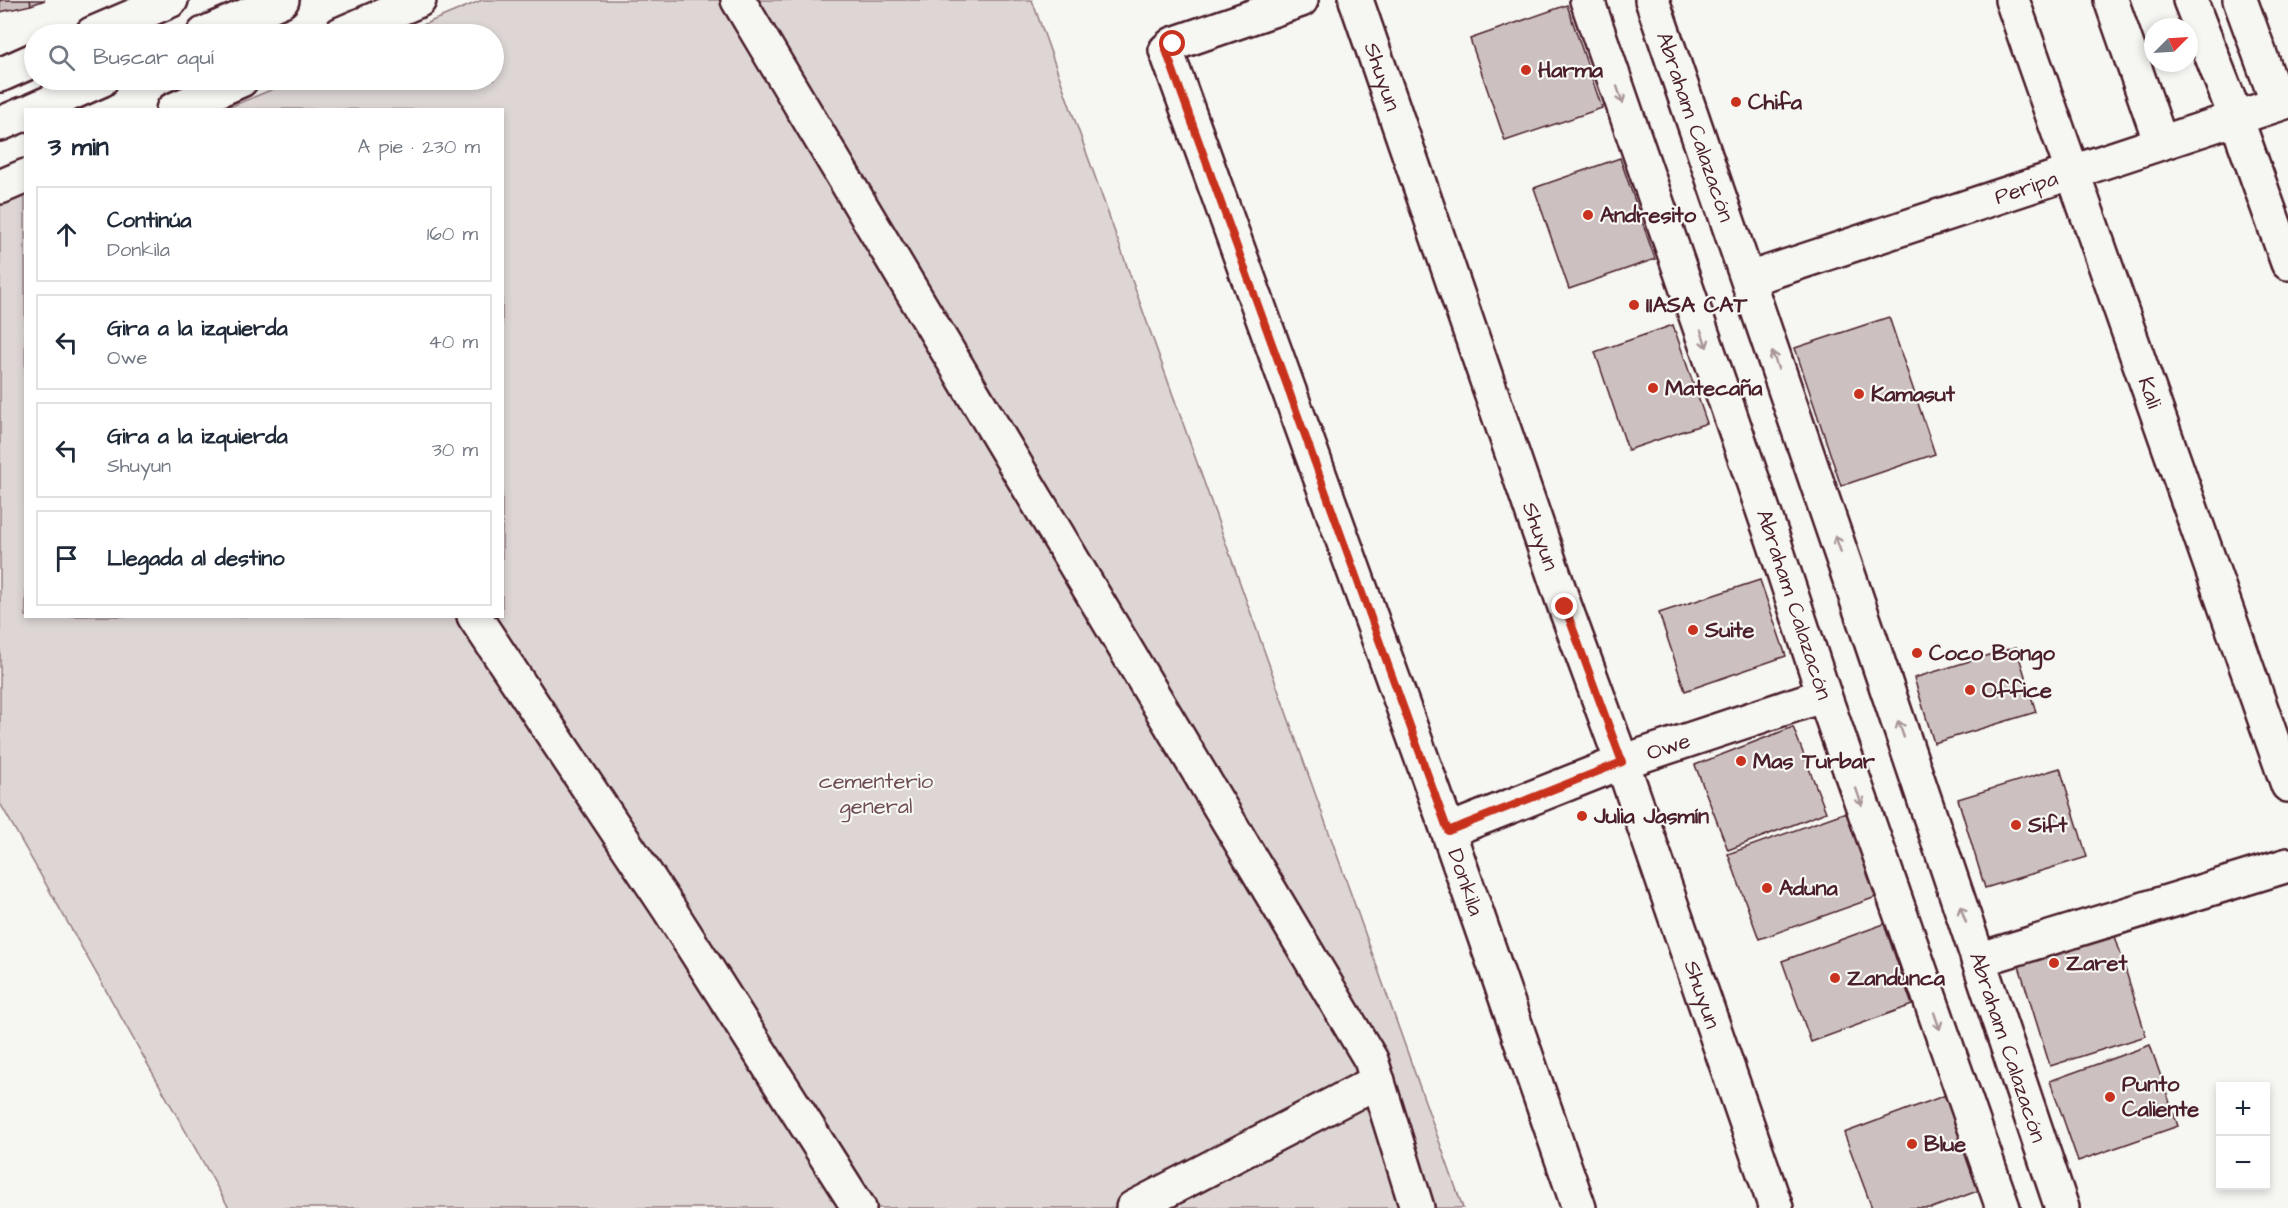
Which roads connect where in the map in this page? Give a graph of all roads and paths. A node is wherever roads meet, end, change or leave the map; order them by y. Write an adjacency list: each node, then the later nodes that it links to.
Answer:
1 (171, 0): 13 (street)
2 (282, 0): 14 (street)
3 (419, 0): 15 (street)
4 (738, 0): 39 (street)
5 (1301, 0): 36 (street, Donkila)
6 (1356, 0): 34 (street, Shuyun)
7 (1587, 0): 33 (street, Abraham Calazacón, one-way to 33)
8 (1652, 0): 38 (street, Abraham Calazacón, one-way to 8)
9 (2012, 0): 27 (street, Kali)
10 (2111, 0): 26 (street)
11 (2190, 0): 24 (street)
12 (2240, 0): 20 (street)
13 (115, 24)
14 (227, 24)
15 (364, 24)
16 (24, 64): 17 (street)
17 (0, 75)
18 (78, 90): 21 (street)
19 (219, 90): 22 (street)
20 (2283, 103): 24 (street, Peripa)
21 (38, 108)
22 (178, 108)
23 (24, 114): 25 (street)
24 (2236, 118): 26 (street, Peripa); 30 (street)
25 (0, 124)
26 (2161, 143): 27 (street, Peripa)
27 (2072, 172): 31 (street, Peripa); 35 (street, Kali)
28 (24, 177): 29 (street)
29 (0, 187)
30 (2288, 263)
31 (1764, 274)
32 (475, 618): 40 (street)
33 (1824, 694): 34 (street, Owe); 45 (street, Abraham Calazacón, one-way to 45)
34 (1622, 762): 36 (street, Owe); 44 (street, Shuyun)
35 (2288, 785)
36 (1448, 831): 43 (street, Donkila)
37 (2288, 865): 38 (street)
38 (1978, 960): 46 (street, Abraham Calazacón)
39 (1378, 1081): 41 (street); 42 (street)
40 (859, 1208)
41 (1133, 1208)
42 (1417, 1208)
43 (1579, 1208)
44 (1776, 1208)
45 (2003, 1208)
46 (2062, 1208)

